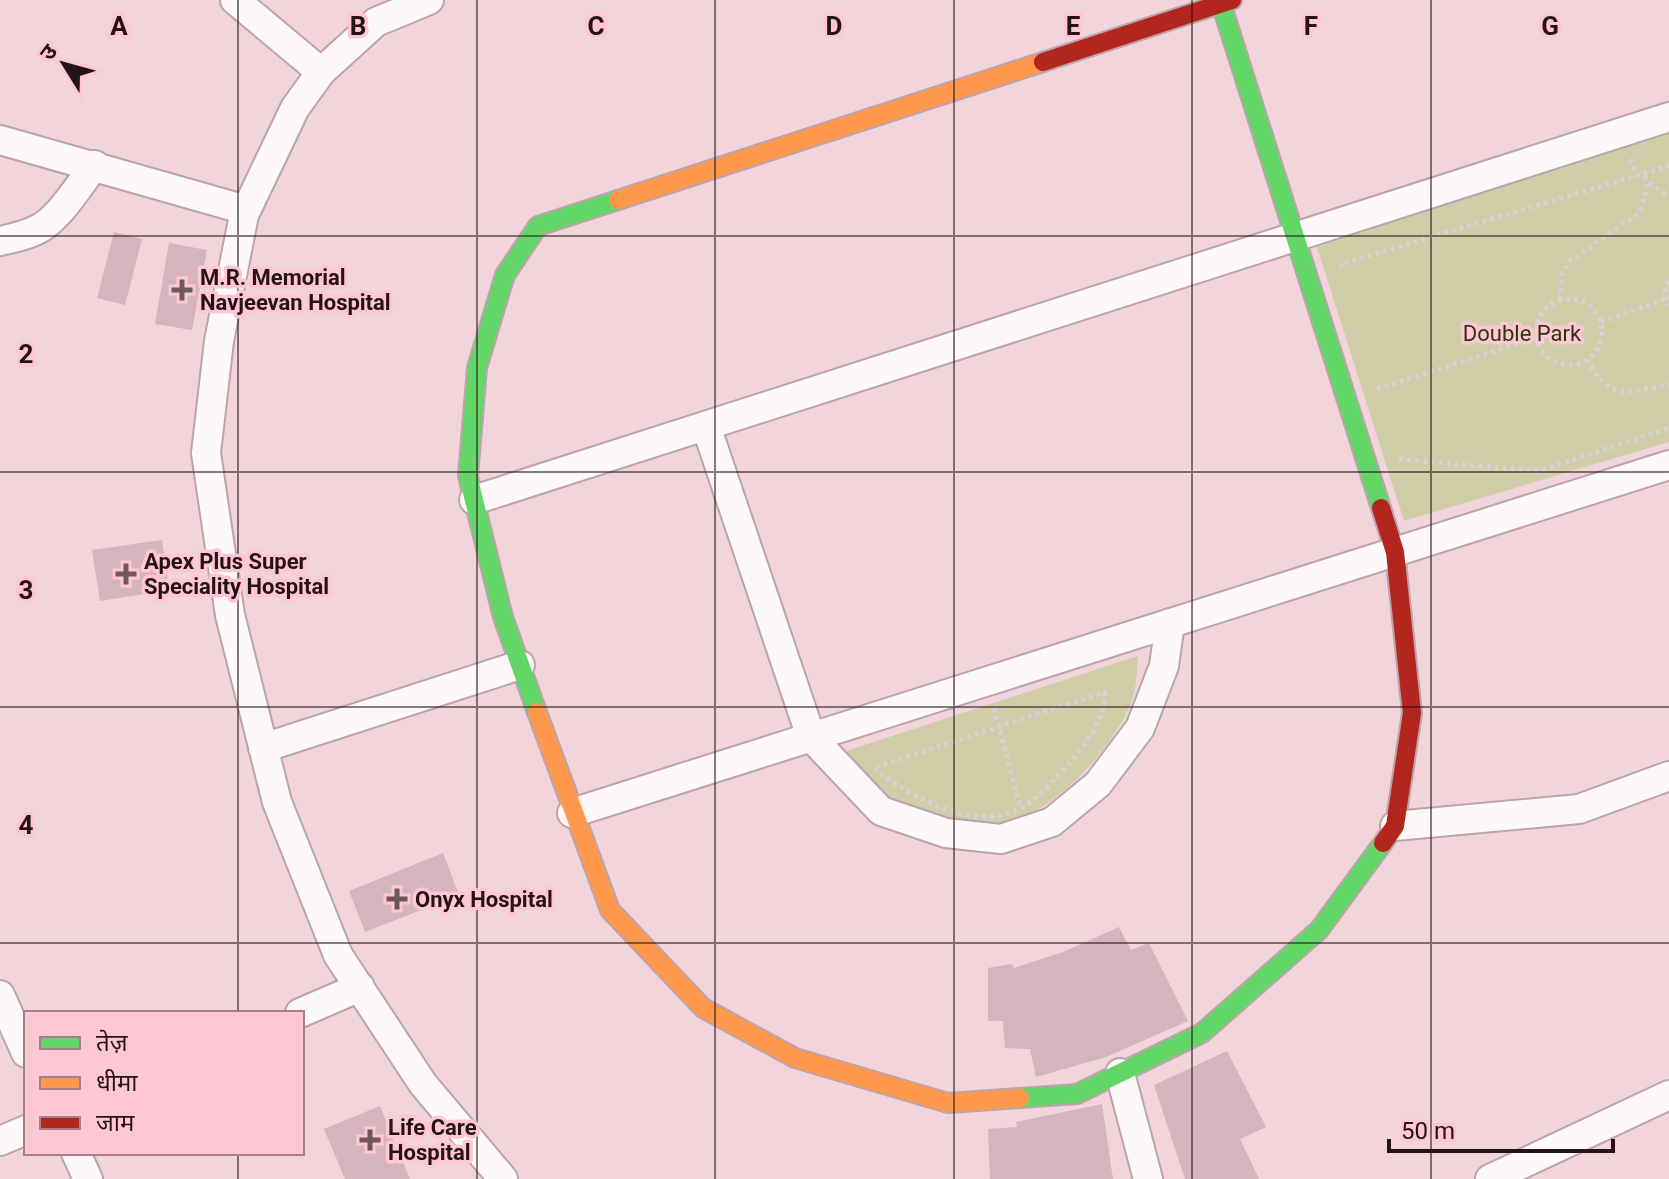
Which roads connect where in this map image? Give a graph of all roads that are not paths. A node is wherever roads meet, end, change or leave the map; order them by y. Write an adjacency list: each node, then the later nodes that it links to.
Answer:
1 (235, 0): 4 (street)
2 (429, 0): 4 (street)
3 (1225, 1): 9 (street); 13 (street)
4 (321, 72): 8 (street)
5 (1669, 117): 9 (street)
6 (0, 140): 7 (street)
7 (95, 165): 8 (street); 10 (street)
8 (246, 210): 18 (street)
9 (1296, 237): 11 (street); 14 (street)
10 (0, 241)
11 (706, 426): 13 (street); 17 (street)
12 (1669, 465): 14 (street)
13 (474, 500): 16 (street)
14 (1395, 552): 15 (street); 21 (street)
15 (1170, 623): 17 (street); 17 (street)
16 (520, 665): 18 (street); 20 (street)
17 (811, 737): 20 (street)
18 (263, 748): 22 (street)
19 (1669, 776): 21 (street)
20 (572, 813): 26 (street)
21 (1395, 826): 26 (street)
22 (360, 987): 24 (street); 32 (street)
23 (0, 995): 25 (street)
24 (304, 1011)
25 (24, 1049)
26 (1120, 1073): 33 (street)
27 (1669, 1095): 34 (street)
28 (24, 1131): 29 (street)
29 (0, 1141)
30 (77, 1155): 31 (street)
31 (88, 1179)
32 (503, 1179)
33 (1148, 1179)
34 (1490, 1179)

